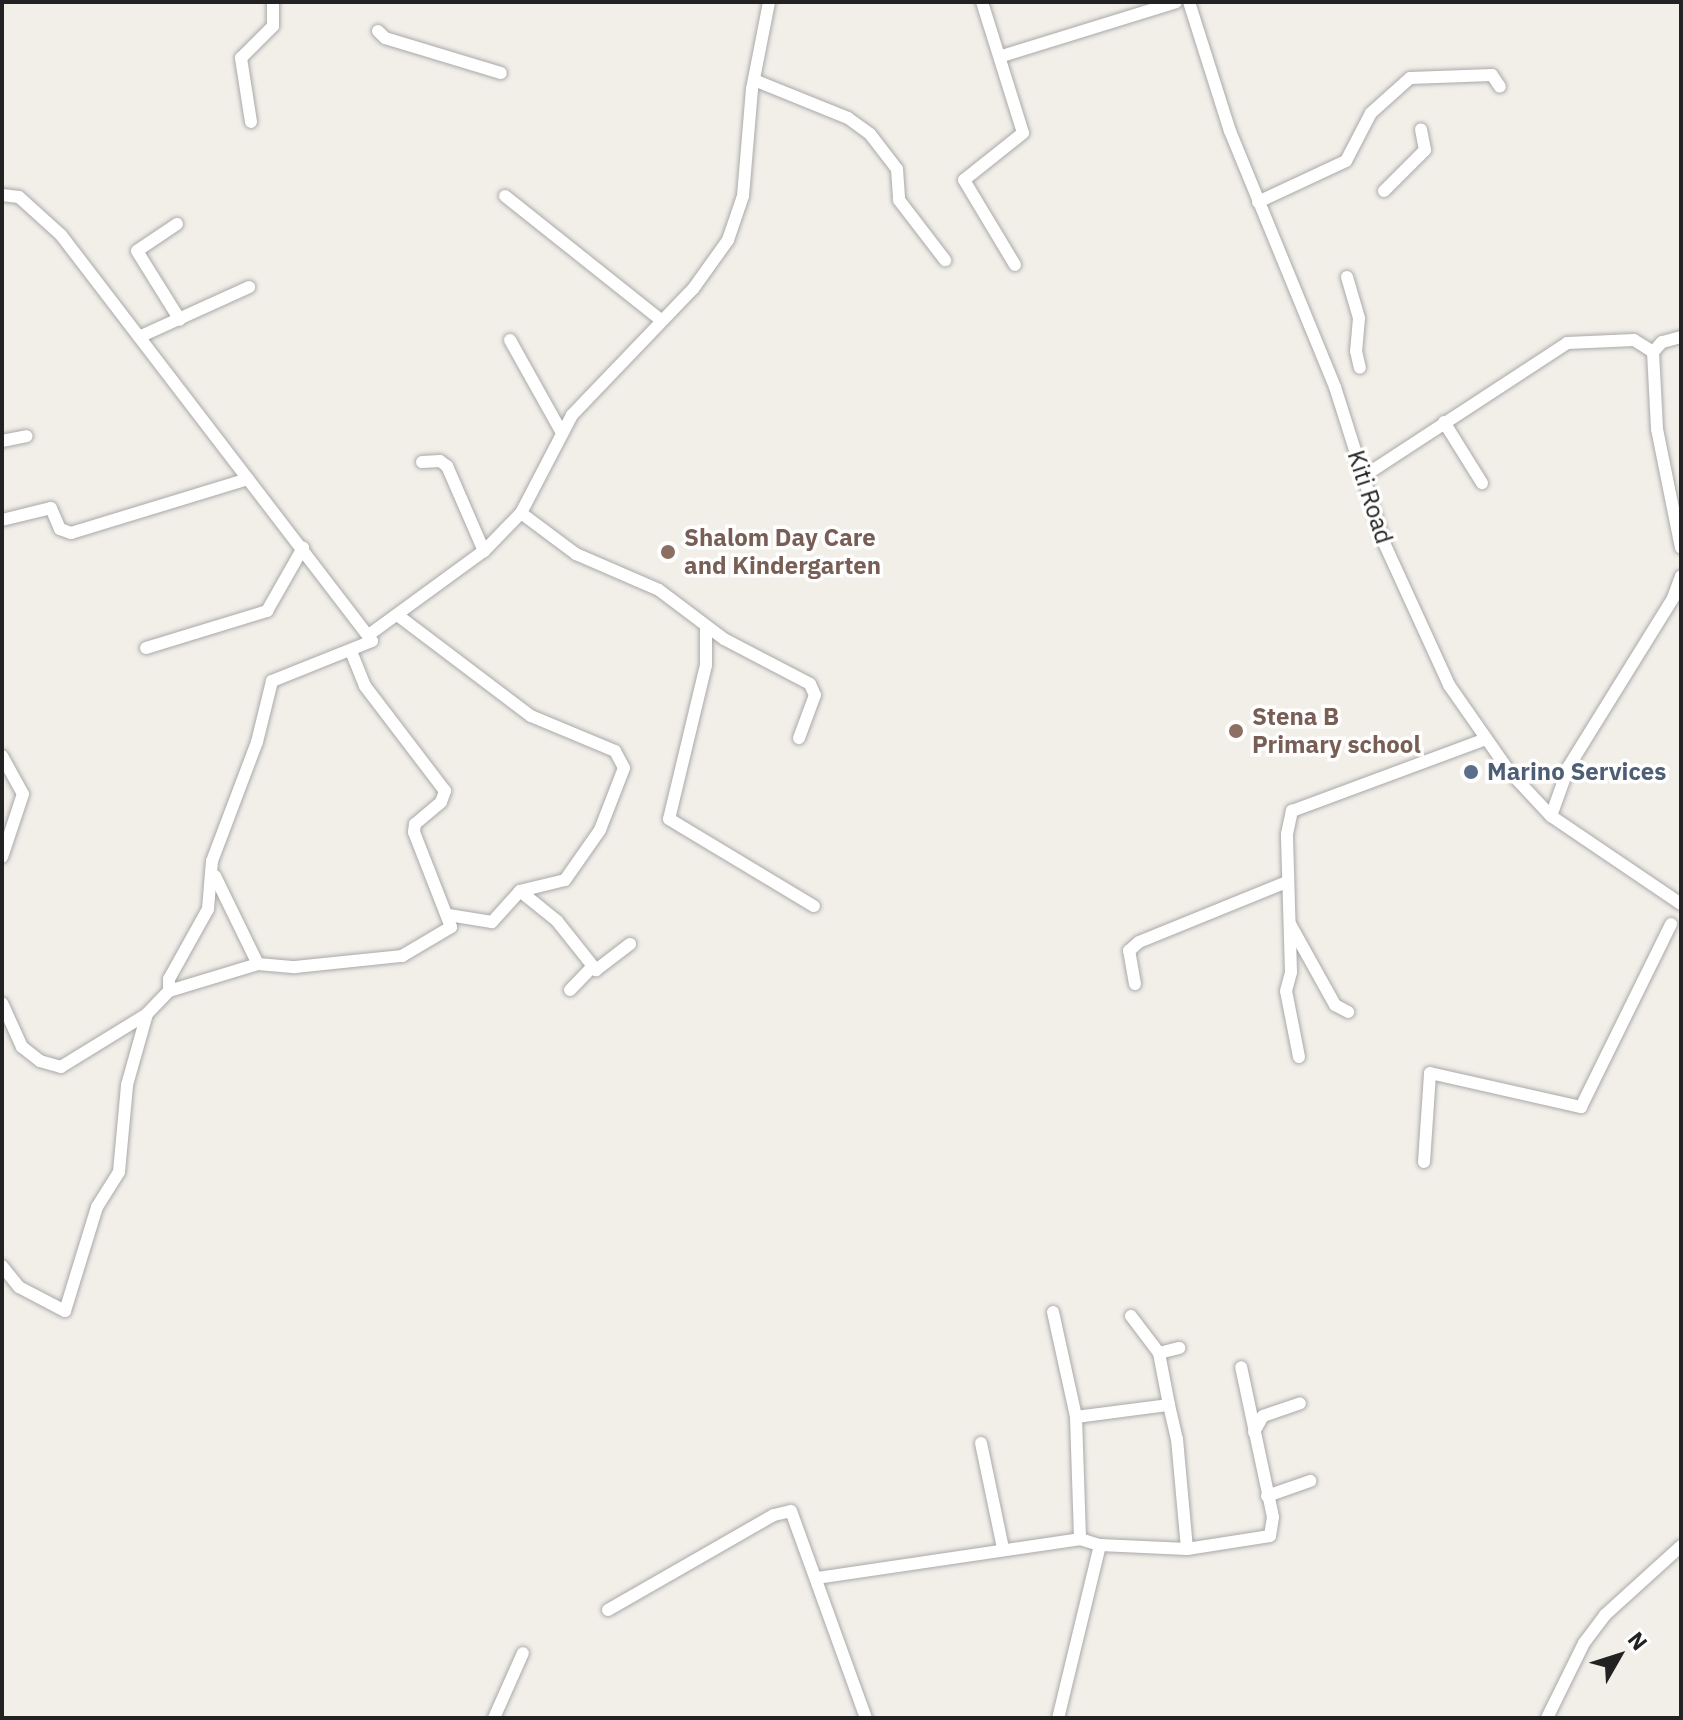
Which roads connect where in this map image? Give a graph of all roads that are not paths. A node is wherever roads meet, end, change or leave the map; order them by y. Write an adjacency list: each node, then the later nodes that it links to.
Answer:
1 (273, 2): 11 (street)
2 (769, 2): 9 (street)
3 (982, 2): 7 (street)
4 (1176, 2): 7 (street)
5 (1189, 2): 16 (street, Kiti Road)
6 (378, 31): 8 (street)
7 (1002, 56): 19 (street)
8 (501, 73)
9 (754, 80): 18 (street); 23 (street)
10 (1500, 87): 16 (street)
11 (251, 122)
12 (1421, 129): 13 (street)
13 (1384, 191)
14 (2, 195): 24 (street)
15 (505, 196): 23 (street)
16 (1258, 202): 34 (street, Kiti Road)
17 (177, 224): 22 (street)
18 (945, 260)
19 (1015, 265)
20 (1347, 277): 28 (street)
21 (249, 287): 22 (street)
22 (180, 320): 24 (street)
23 (661, 320): 30 (street)
24 (139, 337): 35 (street)
25 (1681, 337): 27 (street)
26 (510, 340): 30 (street)
27 (1653, 352): 29 (street); 40 (street)
28 (1360, 368)
29 (1444, 422): 34 (street); 36 (street)
30 (562, 433): 37 (street)
31 (27, 436): 32 (street)
32 (2, 441)
33 (422, 462): 41 (street)
34 (1364, 476): 49 (street, Kiti Road)
35 (248, 479): 38 (street); 39 (street)
36 (1482, 483)
37 (521, 513): 41 (street); 44 (street)
38 (2, 520)
39 (303, 548): 45 (street); 46 (street)
40 (1681, 548)
41 (484, 551): 43 (street)
42 (1680, 580): 51 (street)
43 (400, 617): 45 (street); 55 (street)
44 (706, 627): 48 (street); 57 (street)
45 (370, 634): 47 (street)
46 (146, 648)
47 (352, 653): 53 (street); 58 (street)
48 (799, 738)
49 (1486, 739): 51 (street, Kiti Road); 54 (street)
50 (2, 756): 52 (street)
51 (1551, 816): 56 (street, Kiti Road)
52 (2, 857)
53 (212, 861): 62 (street); 66 (street)
54 (1287, 882): 59 (street); 64 (street)
55 (520, 891): 58 (street); 63 (street)
56 (1681, 904)
57 (814, 906)
58 (449, 915): 62 (street)
59 (1288, 922): 68 (street); 70 (street)
60 (1671, 924): 71 (street)
61 (630, 944): 63 (street)
62 (258, 964): 66 (street)
63 (592, 967): 65 (street)
64 (1135, 984)
65 (570, 990)
66 (169, 991): 69 (street)
67 (2, 1003): 69 (street)
68 (1348, 1012)
69 (147, 1014): 72 (street)
70 (1299, 1057)
71 (1424, 1162)
72 (2, 1266)
73 (1053, 1312): 80 (street)
74 (1131, 1316): 76 (street)
75 (1179, 1348): 76 (street)
76 (1159, 1353): 79 (street)
77 (1241, 1367): 81 (street)
78 (1300, 1403): 81 (street)
79 (1169, 1405): 80 (street); 89 (street)
80 (1076, 1417): 85 (street)
81 (1254, 1432): 84 (street)
82 (981, 1443): 88 (street)
83 (1310, 1481): 84 (street)
84 (1267, 1496): 89 (street)
85 (1080, 1539): 86 (street); 88 (street)
86 (1100, 1545): 89 (street); 95 (street)
87 (1681, 1546): 96 (street)
88 (1003, 1548): 90 (street)
89 (1187, 1549)
90 (817, 1578): 91 (street); 94 (street)
91 (608, 1610)
92 (523, 1653): 93 (street)
93 (494, 1718)
94 (866, 1718)
95 (1058, 1718)
96 (1547, 1718)

